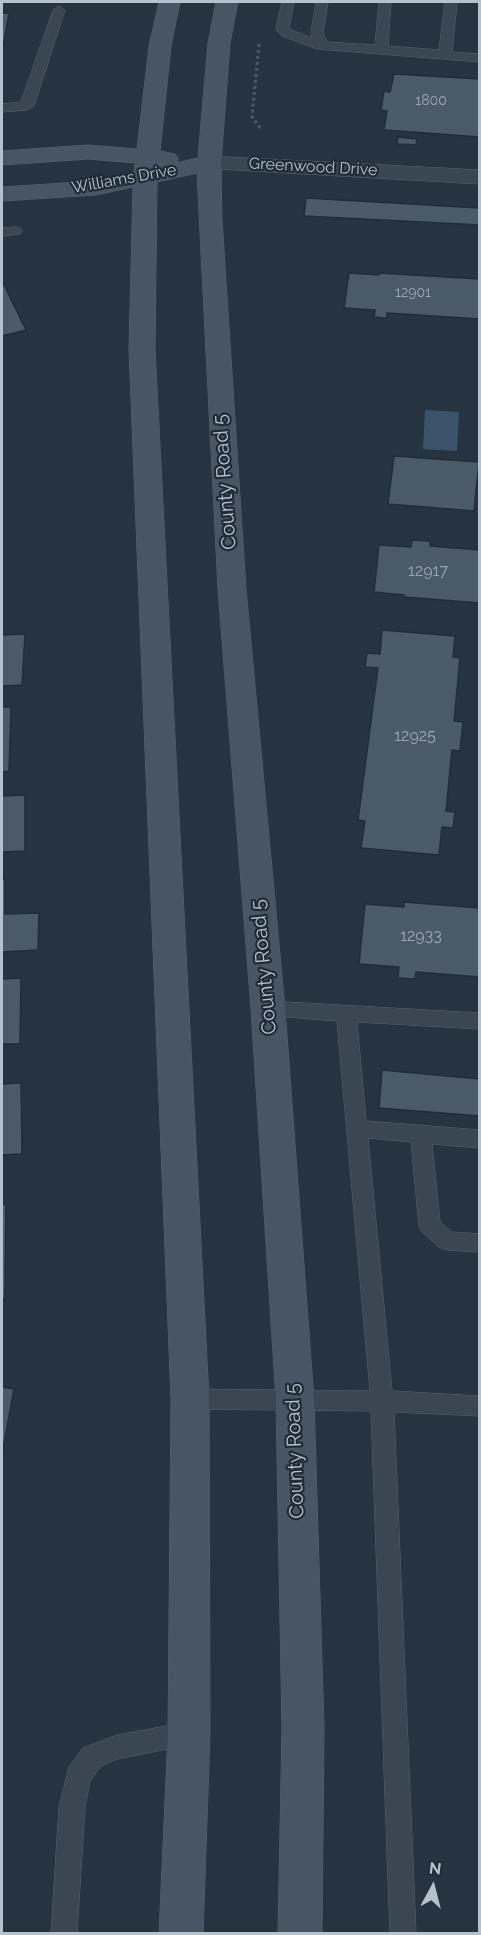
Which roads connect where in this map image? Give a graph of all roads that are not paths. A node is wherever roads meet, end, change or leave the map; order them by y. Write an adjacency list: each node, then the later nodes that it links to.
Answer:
1 (169, 2): 15 (main road)
2 (227, 2): 14 (main road, County Road 5)
3 (288, 2): 8 (lane)
4 (322, 2): 8 (lane)
5 (386, 2): 9 (lane)
6 (451, 2): 10 (lane)
7 (58, 10): 12 (lane)
8 (322, 46): 9 (lane)
9 (381, 49): 10 (lane)
10 (445, 55): 11 (lane)
11 (480, 57)
12 (2, 108)
13 (2, 158): 15 (main road, Williams Drive)
14 (209, 163): 15 (main road, Williams Drive); 16 (street, Greenwood Drive); 18 (main road, County Road 5)
15 (146, 167): 17 (main road, Williams Drive); 25 (main road)
16 (480, 177)
17 (2, 194)
18 (267, 1009): 19 (lane); 26 (main road, County Road 5)
19 (346, 1013): 20 (lane); 21 (lane)
20 (480, 1021)
21 (357, 1129): 22 (lane); 27 (lane)
22 (421, 1134): 23 (lane); 24 (lane)
23 (480, 1139)
24 (480, 1243)
25 (190, 1399): 26 (lane); 29 (main road)
26 (295, 1400): 27 (lane); 32 (main road, County Road 5)
27 (382, 1401): 28 (lane); 33 (lane)
28 (480, 1406)
29 (189, 1734): 30 (lane); 31 (main road)
30 (64, 1934)
31 (181, 1934)
32 (300, 1934)
33 (403, 1934)

